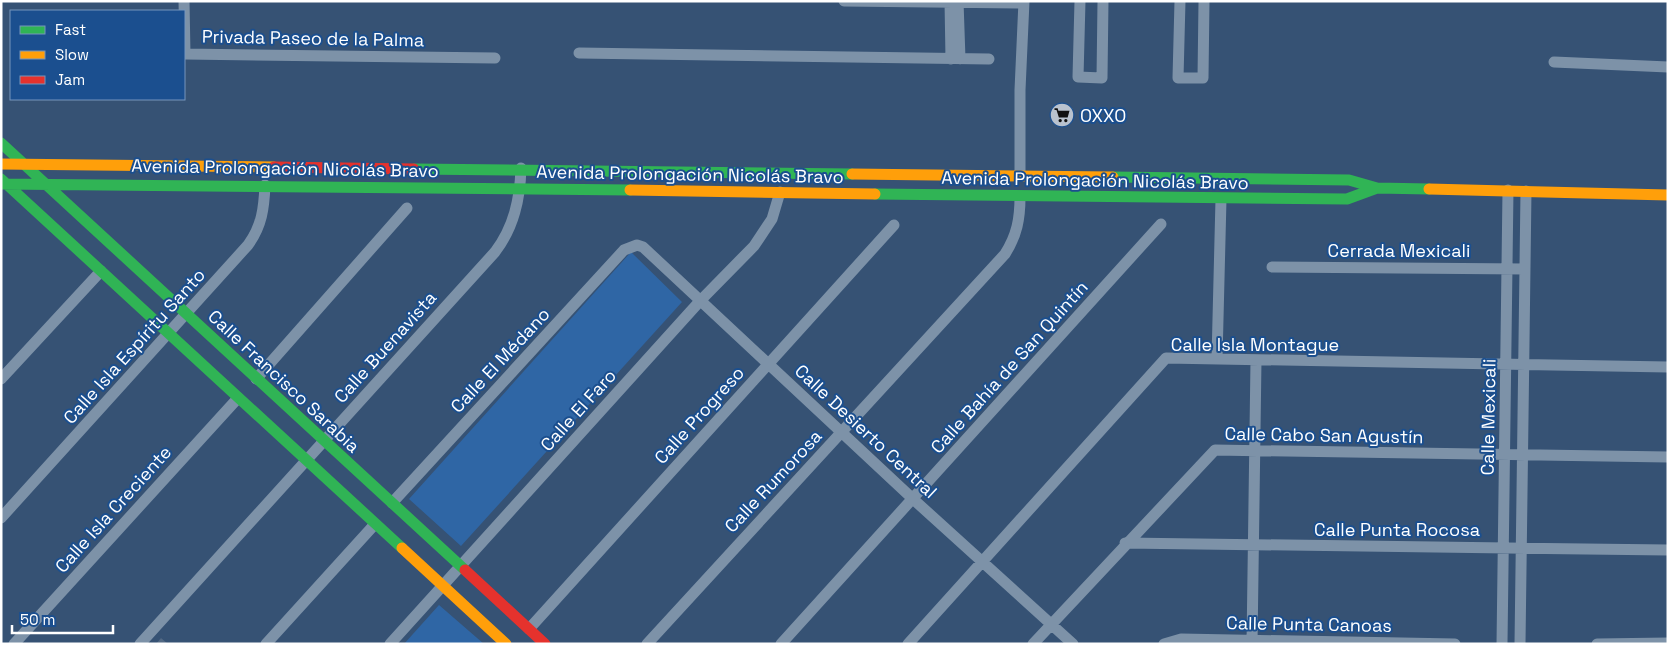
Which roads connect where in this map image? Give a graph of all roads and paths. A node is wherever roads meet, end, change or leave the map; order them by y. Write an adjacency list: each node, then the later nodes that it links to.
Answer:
1 (844, 1): 6 (street)
2 (1080, 1): 3 (street)
3 (1102, 1)
4 (1180, 1): 5 (street)
5 (1204, 1)
6 (954, 2): 7 (street); 11 (street)
7 (1024, 2): 19 (street)
8 (579, 53): 11 (street)
9 (185, 54): 10 (street, Privada Paseo de la Palma)
10 (495, 58)
11 (956, 59): 12 (street)
12 (990, 59)
13 (1554, 62): 14 (street)
14 (1668, 67)
15 (1, 143): 17 (main road, Calle Francisco Sarabia)
16 (1, 164): 17 (main road, Avenida Prolongación Nicolás Bravo)
17 (25, 164): 18 (main road, Avenida Prolongación Nicolás Bravo); 21 (main road, Calle Francisco Sarabia)
18 (521, 168): 19 (main road, Avenida Prolongación Nicolás Bravo); 24 (street, Calle Buenavista)
19 (1020, 176): 23 (main road, Avenida Prolongación Nicolás Bravo); 29 (main road)
20 (3, 182): 21 (main road, Avenida Prolongación Nicolás Bravo); 38 (main road)
21 (47, 184): 22 (main road, Avenida Prolongación Nicolás Bravo); 40 (main road, Calle Francisco Sarabia)
22 (265, 185): 24 (main road, Avenida Prolongación Nicolás Bravo); 40 (street, Calle Isla Espíritu Santo)
23 (1377, 188): 25 (main road, Avenida Prolongación Nicolás Bravo); 30 (main road, Avenida Prolongación Nicolás Bravo)
24 (520, 189): 27 (main road, Avenida Prolongación Nicolás Bravo); 52 (street, Calle Buenavista)
25 (1508, 190): 26 (main road, Avenida Prolongación Nicolás Bravo); 36 (street, Calle Mexicali)
26 (1526, 191): 28 (main road, Avenida Prolongación Nicolás Bravo); 37 (street, Calle Mexicali)
27 (780, 192): 29 (main road, Avenida Prolongación Nicolás Bravo); 39 (street, Calle El Faro)
28 (1668, 195)
29 (1020, 197): 30 (main road, Avenida Prolongación Nicolás Bravo); 51 (street, Calle Rumorosa)
30 (1221, 199): 42 (street)
31 (407, 208): 49 (street)
32 (1161, 224): 58 (street, Calle Bahía de San Quintín)
33 (894, 225): 44 (street, Calle Progreso)
34 (637, 245): 39 (street, Calle Desierto Central); 59 (street, Calle El Médano)
35 (1272, 267): 36 (street, Cerrada Mexicali)
36 (1507, 268): 37 (street, Cerrada Mexicali); 45 (street, Calle Mexicali)
37 (1525, 268): 46 (street, Calle Mexicali)
38 (101, 271): 41 (main road); 48 (street)
39 (700, 300): 44 (street, Calle Desierto Central); 68 (street, Calle El Faro)
40 (187, 315): 41 (street, Calle Isla Espíritu Santo); 49 (main road, Calle Francisco Sarabia)
41 (169, 334): 50 (main road); 60 (street, Calle Isla Espíritu Santo)
42 (1217, 359): 43 (street, Calle Isla Montague); 67 (street, Calle Isla Montague)
43 (1256, 360): 45 (street, Calle Isla Montague); 53 (street)
44 (768, 365): 51 (street, Calle Desierto Central); 71 (street, Calle Progreso)
45 (1506, 365): 46 (street, Calle Isla Montague); 54 (street, Calle Mexicali)
46 (1524, 365): 47 (street, Calle Isla Montague); 55 (street, Calle Mexicali)
47 (1668, 367)
48 (1, 379)
49 (256, 379): 52 (main road, Calle Francisco Sarabia)
50 (238, 398): 57 (main road); 74 (street, Calle Isla Creciente)
51 (842, 432): 58 (street, Calle Desierto Central); 80 (street, Calle Rumorosa)
52 (324, 441): 57 (street, Calle Buenavista); 59 (main road, Calle Francisco Sarabia)
53 (1254, 452): 54 (street, Calle Cabo San Agustín); 62 (street, Calle Cabo San Agustín); 63 (street)
54 (1505, 455): 55 (street, Calle Cabo San Agustín); 64 (street, Calle Mexicali)
55 (1523, 455): 56 (street, Calle Cabo San Agustín); 65 (street, Calle Mexicali)
56 (1668, 457)
57 (305, 460): 61 (main road); 75 (street, Calle Buenavista)
58 (912, 499): 67 (street, Calle Desierto Central); 81 (street, Calle Bahía de San Quintín)
59 (392, 503): 68 (main road, Calle Francisco Sarabia)
60 (1, 518)
61 (375, 524): 69 (main road); 76 (street)
62 (1125, 543): 63 (street, Calle Punta Rocosa); 70 (street, Calle Cabo San Agustín)
63 (1253, 546): 64 (street, Calle Punta Rocosa); 72 (street)
64 (1504, 547): 65 (street, Calle Punta Rocosa); 87 (street, Calle Mexicali)
65 (1522, 548): 66 (street, Calle Punta Rocosa); 88 (street, Calle Mexicali)
66 (1668, 550)
67 (983, 563): 70 (street, Calle Desierto Central); 82 (street, Calle Isla Montague)
68 (460, 566): 69 (street, Calle El Faro); 71 (main road, Calle Francisco Sarabia)
69 (442, 585): 77 (street, Calle El Faro); 78 (main road)
70 (1051, 624): 83 (street, Calle Cabo San Agustín); 84 (street, Calle Desierto Central)
71 (529, 629): 79 (main road, Calle Francisco Sarabia)
72 (1252, 642): 85 (street, Calle Punta Canoas); 86 (street, Calle Punta Canoas)
73 (1668, 643): 89 (street)
74 (14, 644)
75 (140, 644)
76 (266, 644)
77 (390, 644)
78 (506, 644)
79 (545, 644)
80 (647, 644)
81 (781, 644)
82 (908, 644)
83 (1033, 644)
84 (1072, 644)
85 (1164, 644)
86 (1455, 644)
87 (1502, 644)
88 (1520, 644)
89 (1597, 644)

